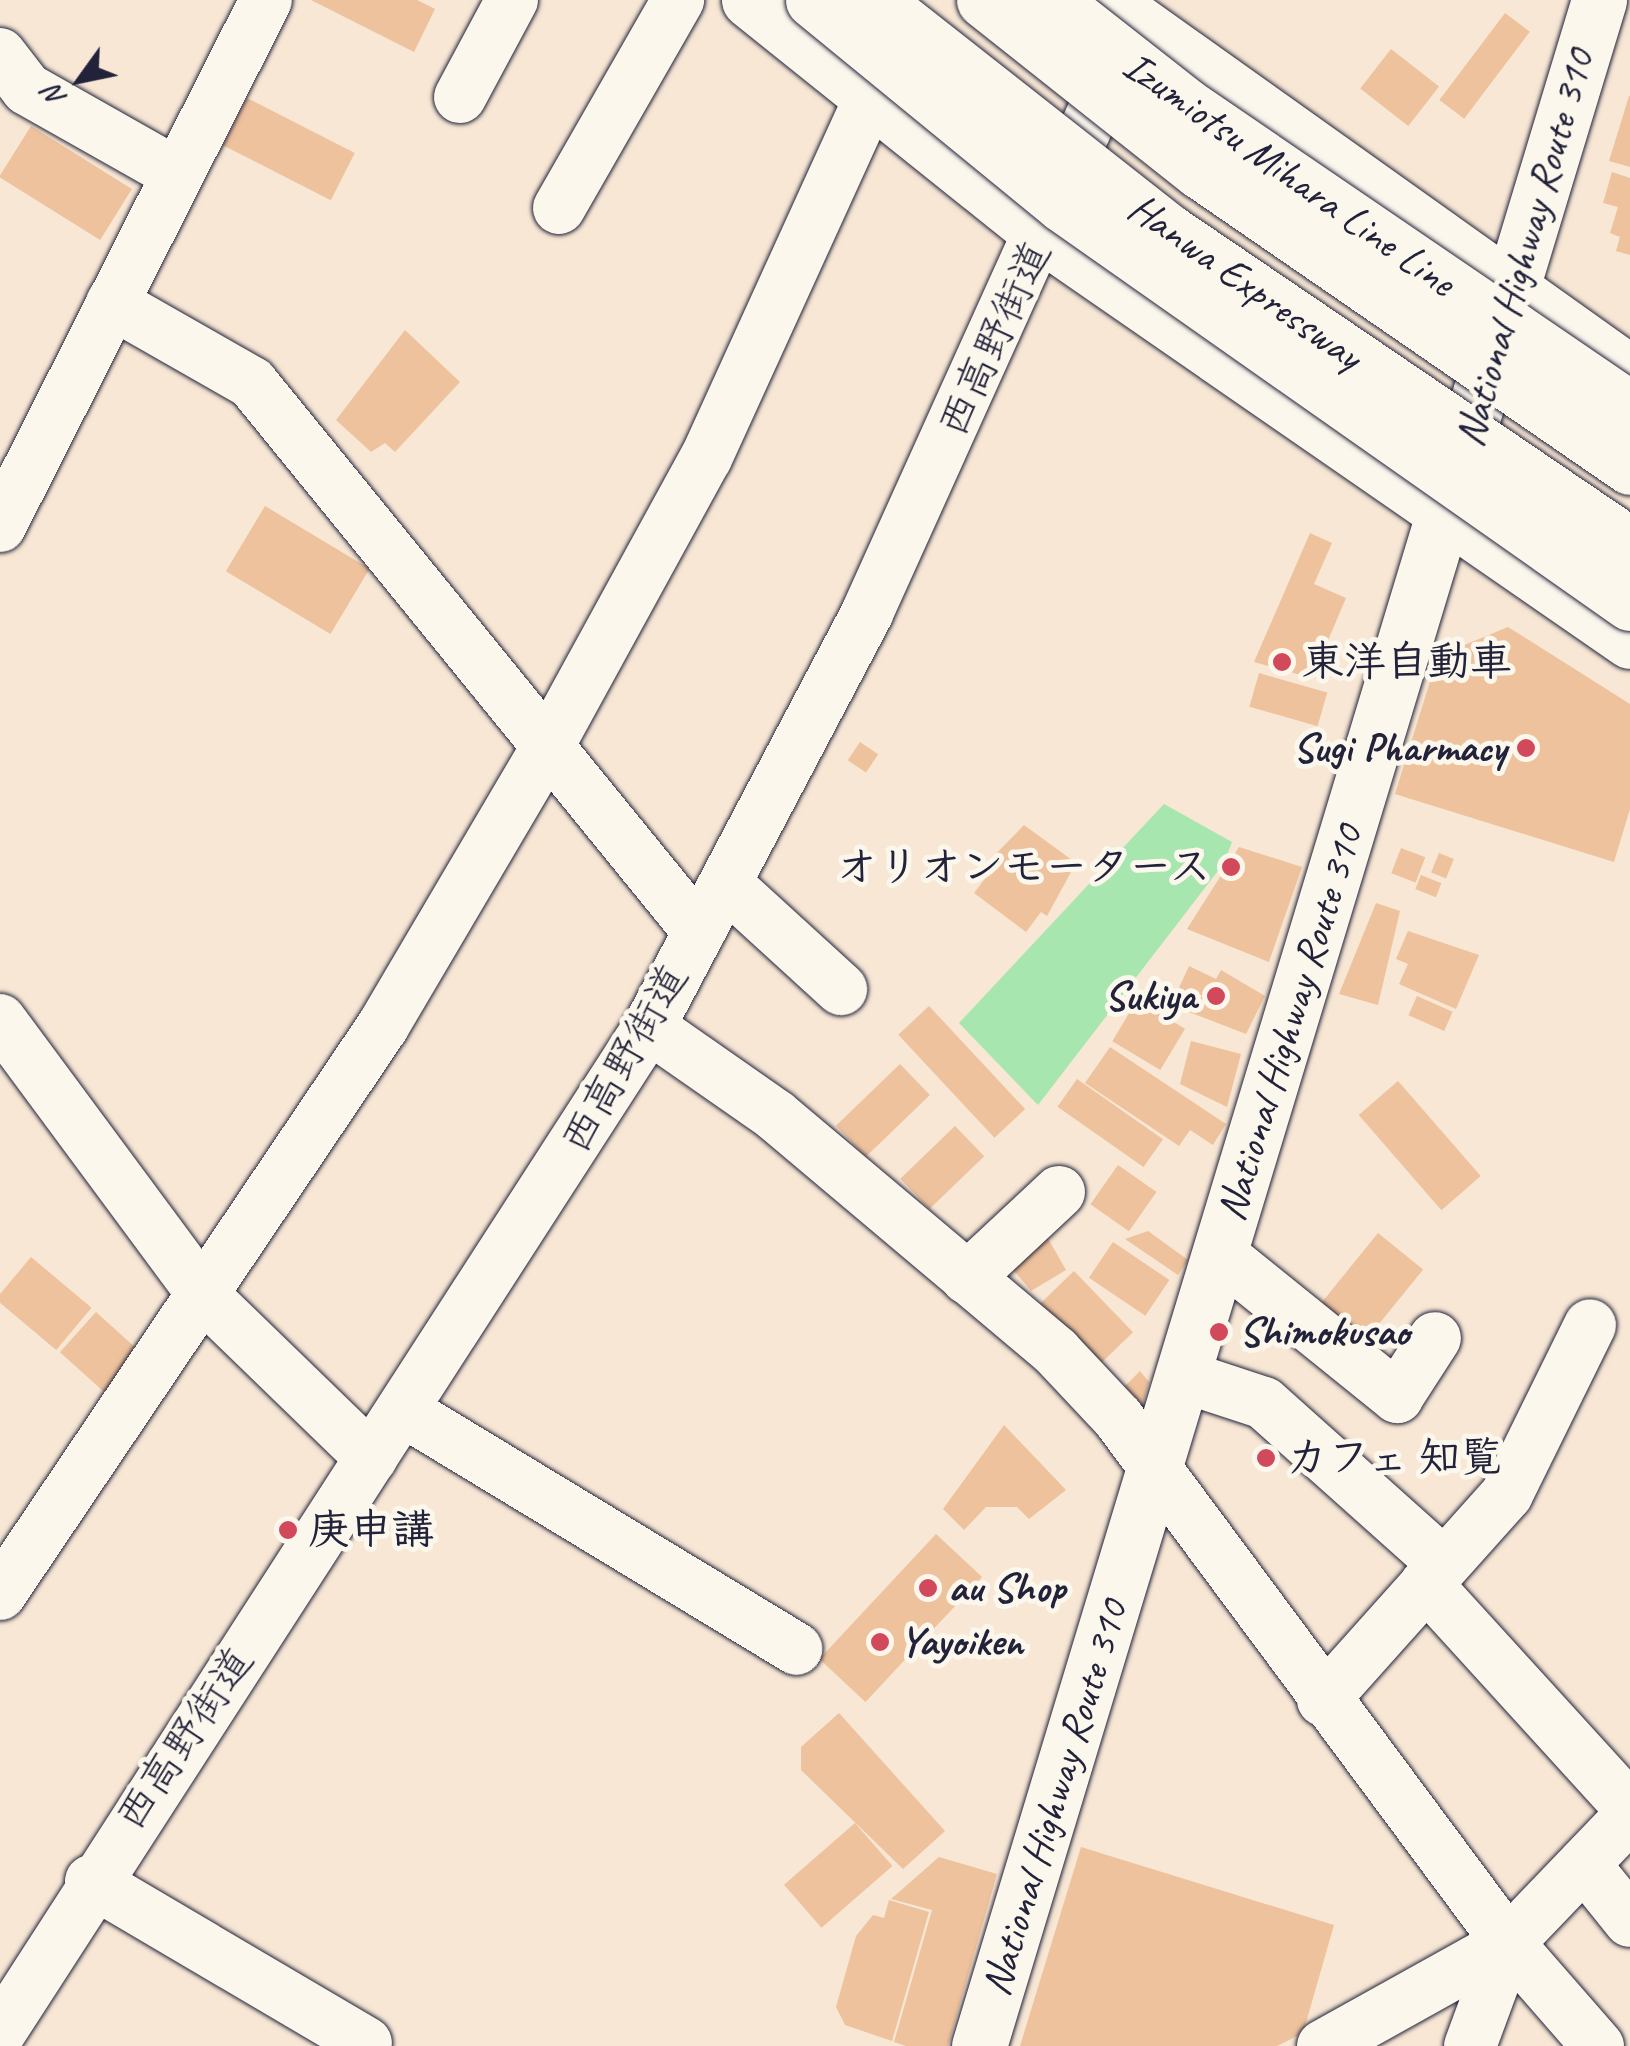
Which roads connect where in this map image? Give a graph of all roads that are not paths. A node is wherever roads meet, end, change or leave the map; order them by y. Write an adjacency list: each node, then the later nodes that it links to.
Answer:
1 (266, 0): 15 (street)
2 (512, 0): 13 (street)
3 (678, 0): 16 (street)
4 (749, 0): 14 (main road)
5 (812, 0): 27 (main road, bridge)
6 (874, 0): 26 (main road, Hanwa Expressway, bridge)
7 (913, 0): 14 (street)
8 (984, 0): 22 (main road, Hanwa Expressway, bridge)
9 (1051, 0): 21 (main road, Izumiotsu Mihara Line Line, bridge)
10 (1599, 0): 18 (main road, National Highway Route 310)
11 (1127, 7): 17 (street, 西高野街道); 18 (main road)
12 (13, 84): 15 (street)
13 (460, 98)
14 (871, 100): 17 (main road); 29 (street)
15 (176, 174): 19 (street)
16 (558, 208)
17 (1044, 236): 24 (main road); 30 (street, 西高野街道)
18 (1510, 296): 20 (main road); 24 (main road, National Highway Route 310)
19 (112, 303): 23 (street); 29 (street)
20 (1630, 374)
21 (1630, 409)
22 (1630, 466)
23 (13, 467): 25 (street)
24 (1446, 521): 28 (main road); 36 (main road, National Highway Route 310)
25 (0, 526)
26 (1630, 546)
27 (1630, 602)
28 (1630, 640)
29 (548, 746): 31 (street); 38 (street)
30 (726, 884): 31 (street, 西高野街道); 32 (street)
31 (699, 932): 34 (street, 西高野街道)
32 (841, 989)
33 (0, 1020): 38 (street)
34 (649, 1026): 37 (street); 42 (street, 西高野街道)
35 (1059, 1192): 37 (street)
36 (1220, 1254): 40 (street); 41 (main road, National Highway Route 310)
37 (970, 1280): 44 (street)
38 (206, 1298): 43 (street); 46 (street)
39 (1590, 1325): 45 (street)
40 (1435, 1338)
41 (1182, 1376): 44 (main road, National Highway Route 310); 45 (street)
42 (402, 1410): 43 (street, 西高野街道); 47 (street)
43 (371, 1458): 52 (street, 西高野街道)
44 (1157, 1466): 48 (street); 57 (main road, National Highway Route 310)
45 (1435, 1574): 48 (street); 49 (street)
46 (0, 1594)
47 (796, 1648)
48 (1323, 1700): 54 (street)
49 (1630, 1808)
50 (1630, 1816): 51 (street)
51 (1584, 1864): 53 (street); 54 (street)
52 (91, 1881): 55 (street, 西高野街道); 56 (street)
53 (1630, 1921)
54 (1508, 1943): 58 (street); 59 (street); 60 (street)
55 (0, 2032)
56 (366, 2043)
57 (979, 2046)
58 (1323, 2046)
59 (1470, 2046)
60 (1598, 2046)

